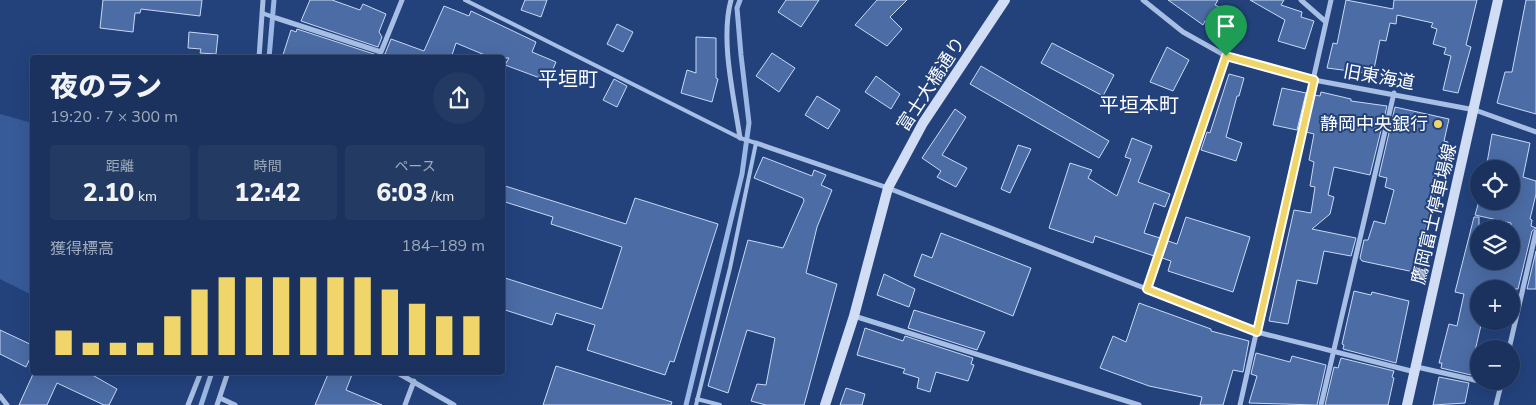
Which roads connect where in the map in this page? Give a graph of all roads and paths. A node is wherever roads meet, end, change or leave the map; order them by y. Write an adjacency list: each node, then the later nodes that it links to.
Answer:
1 (263, 0): 10 (street)
2 (402, 0): 11 (street)
3 (465, 0): 19 (lane)
4 (731, 0): 19 (street)
5 (1005, 0): 21 (street, 富士大橋通り)
6 (1143, 0): 14 (street, 旧東海道)
7 (1300, 0): 12 (street)
8 (1331, 0): 12 (street)
9 (1498, 0): 17 (street, 鷹岡富士停車場線)
10 (262, 13): 11 (lane); 13 (street)
11 (276, 18)
12 (1326, 22): 15 (street)
13 (259, 55)
14 (1226, 56): 15 (street, 旧東海道); 23 (street)
15 (1314, 80): 16 (street, 旧東海道); 25 (street)
16 (1394, 93): 17 (street, 旧東海道); 27 (street)
17 (1474, 110): 18 (street, 旧東海道); 28 (street, 鷹岡富士停車場線)
18 (1536, 132)
19 (740, 138): 20 (lane)
20 (756, 143): 21 (street); 37 (lane)
21 (888, 188): 23 (street); 24 (street, 富士大橋通り)
22 (1536, 232): 26 (street)
23 (1147, 289): 25 (street)
24 (854, 316): 46 (street, 富士大橋通り); 47 (street)
25 (1257, 332): 27 (street); 48 (street)
26 (1511, 340)
27 (1333, 353): 28 (street); 49 (street)
28 (1416, 369): 32 (street); 50 (street, 鷹岡富士停車場線)
29 (200, 375): 39 (street)
30 (227, 375): 36 (street)
31 (402, 375): 33 (street)
32 (1470, 379)
33 (414, 381): 42 (street); 43 (street)
34 (1500, 390): 51 (street)
35 (0, 396): 38 (street)
36 (220, 398): 40 (street); 41 (street)
37 (697, 399): 44 (lane); 45 (lane)
38 (7, 405)
39 (188, 405)
40 (218, 405)
41 (235, 405)
42 (405, 405)
43 (454, 405)
44 (696, 405)
45 (720, 405)
46 (825, 405)
47 (1139, 405)
48 (1240, 405)
49 (1321, 405)
50 (1407, 405)
51 (1496, 405)

